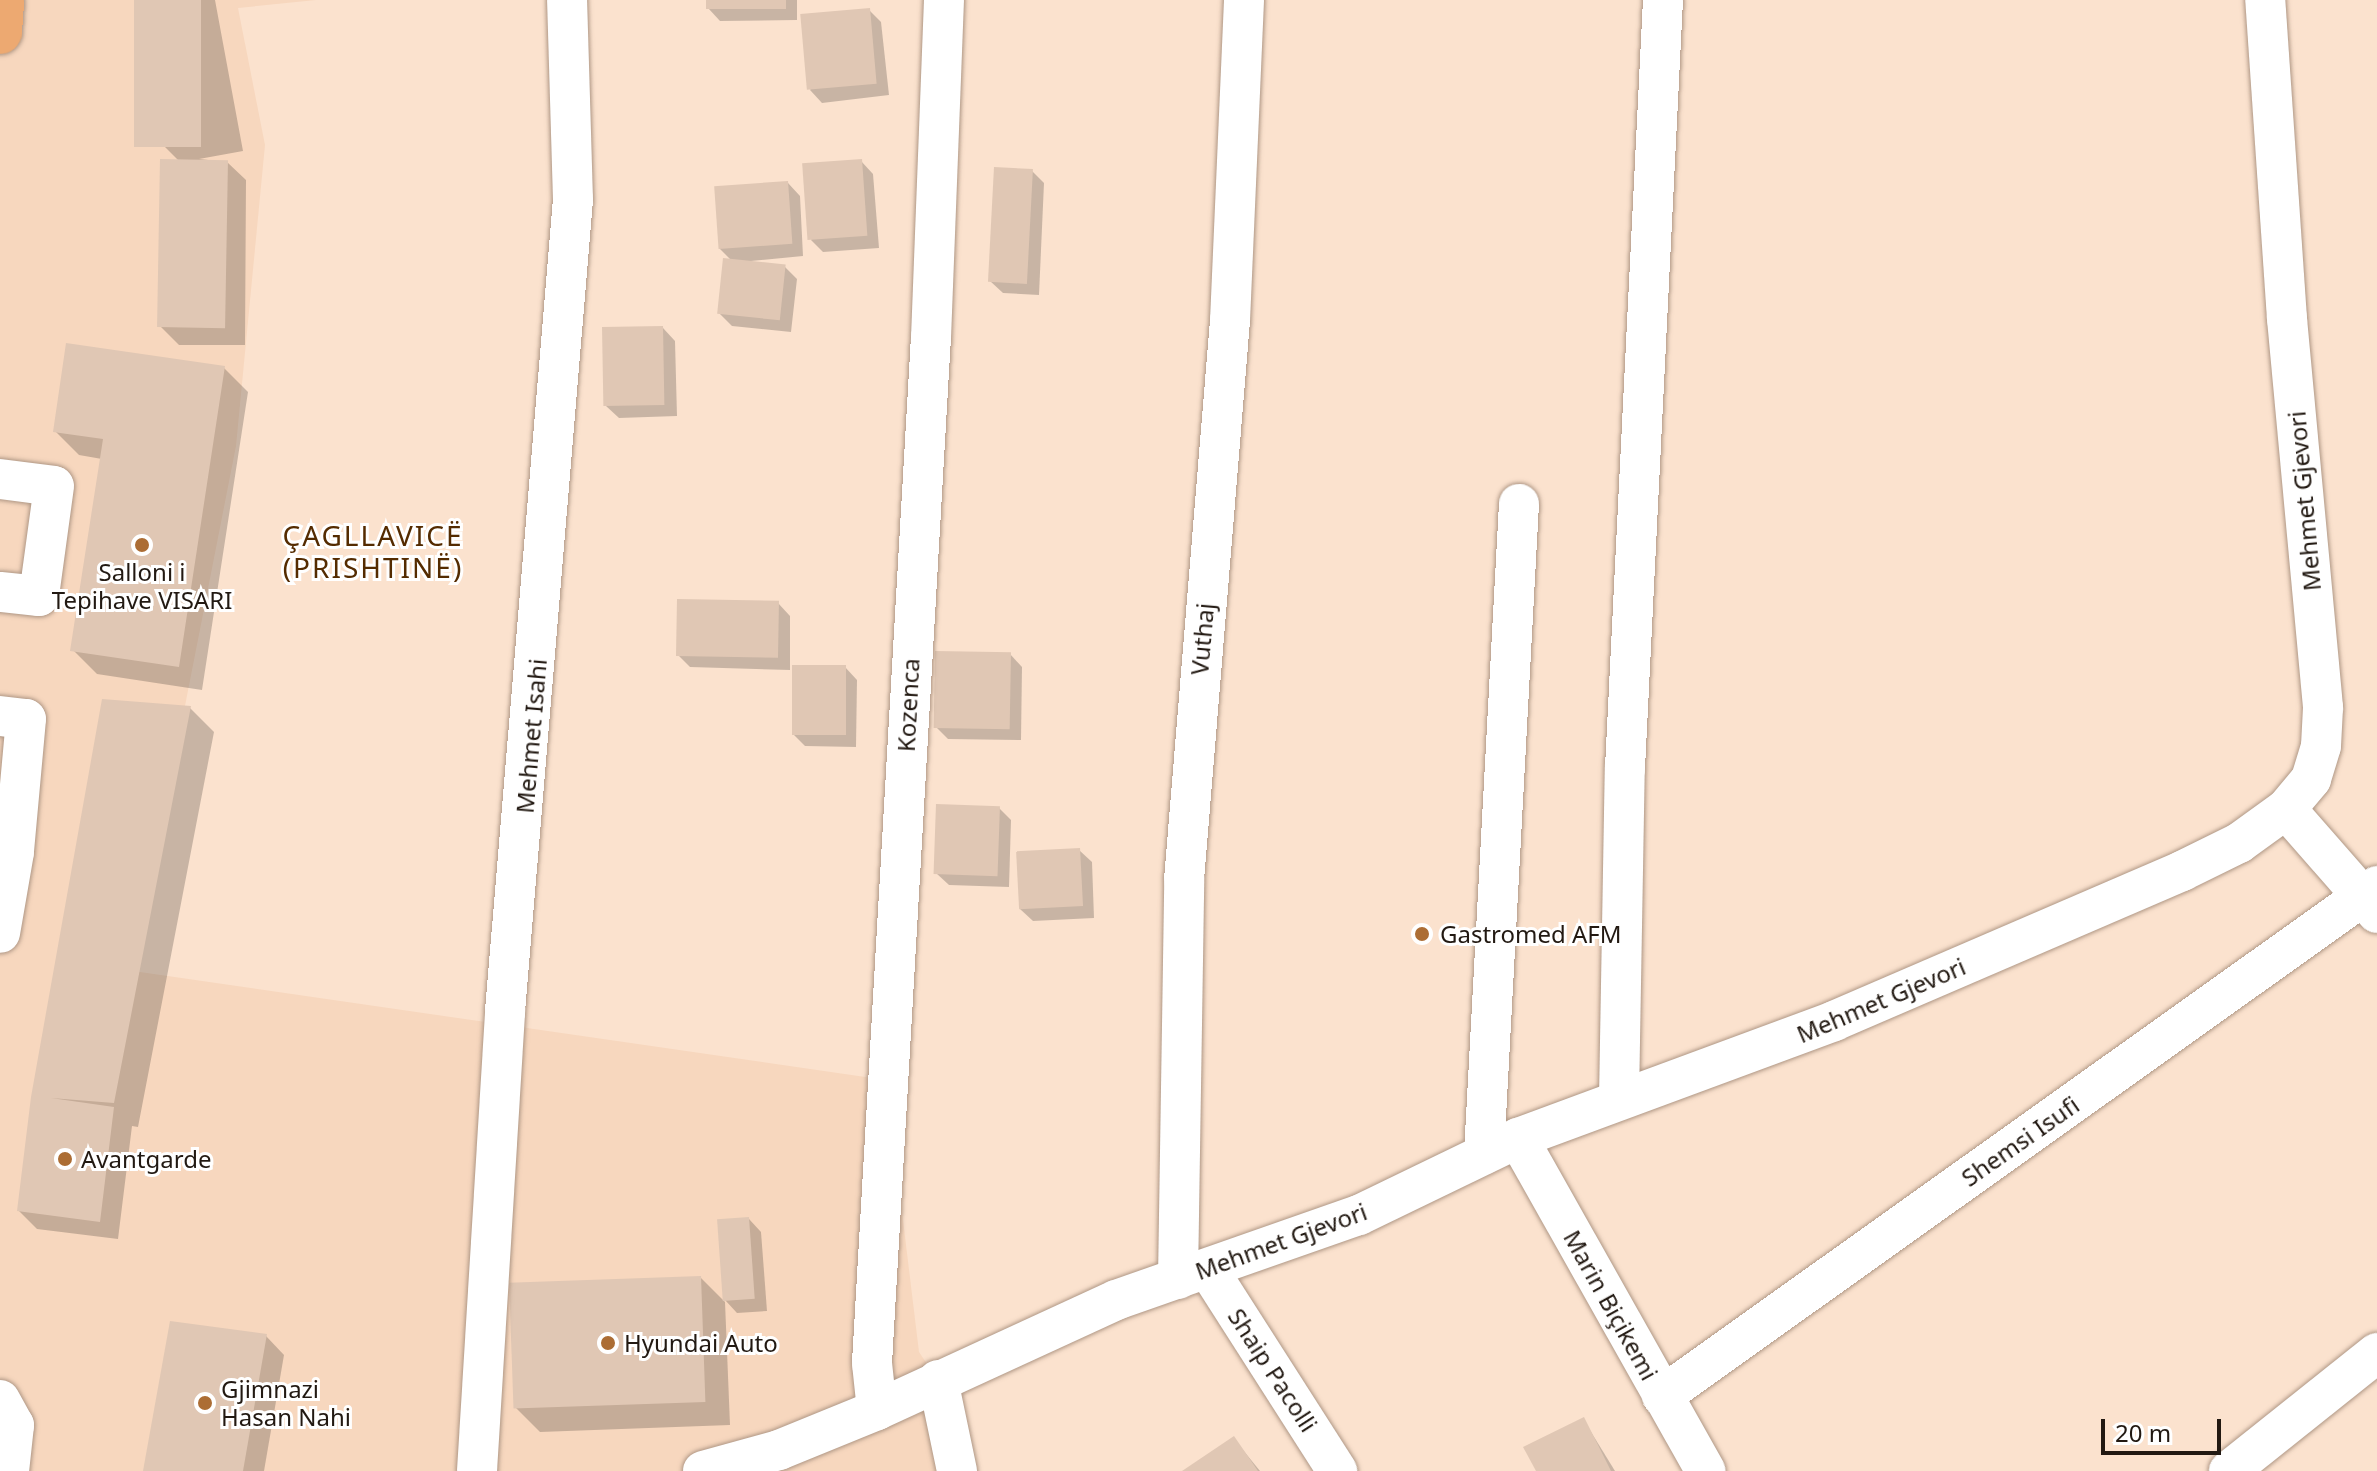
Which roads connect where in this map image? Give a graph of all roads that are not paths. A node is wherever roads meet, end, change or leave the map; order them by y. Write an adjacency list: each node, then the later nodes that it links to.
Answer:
1 (2, 0): 7 (highway)
2 (567, 0): 24 (street, Mehmet Isahi)
3 (944, 0): 22 (street, Kozenca)
4 (1244, 0): 17 (street, Vuthaj)
5 (1663, 0): 15 (street)
6 (2265, 0): 12 (street, Mehmet Gjevori)
7 (0, 32)
8 (0, 479): 10 (street)
9 (1519, 504): 16 (street)
10 (0, 592)
11 (0, 716): 14 (street)
12 (2286, 809): 13 (street); 15 (street, Mehmet Gjevori)
13 (2372, 899): 20 (street, Shemsi Isufi)
14 (0, 933)
15 (1619, 1099): 16 (street, Mehmet Gjevori)
16 (1501, 1146): 17 (street, Mehmet Gjevori); 20 (street, Marin Biçikemi)
17 (1193, 1274): 19 (street, Mehmet Gjevori); 27 (street, Shaip Pacolli)
18 (2377, 1353): 29 (street)
19 (938, 1380): 22 (street, Mehmet Gjevori); 26 (street)
20 (1662, 1396): 28 (street, Marin Biçikemi)
21 (0, 1400): 23 (street)
22 (877, 1410): 25 (street, Mehmet Gjevori)
23 (9, 1471)
24 (477, 1471)
25 (703, 1471)
26 (957, 1471)
27 (1337, 1471)
28 (1706, 1471)
29 (2229, 1471)

